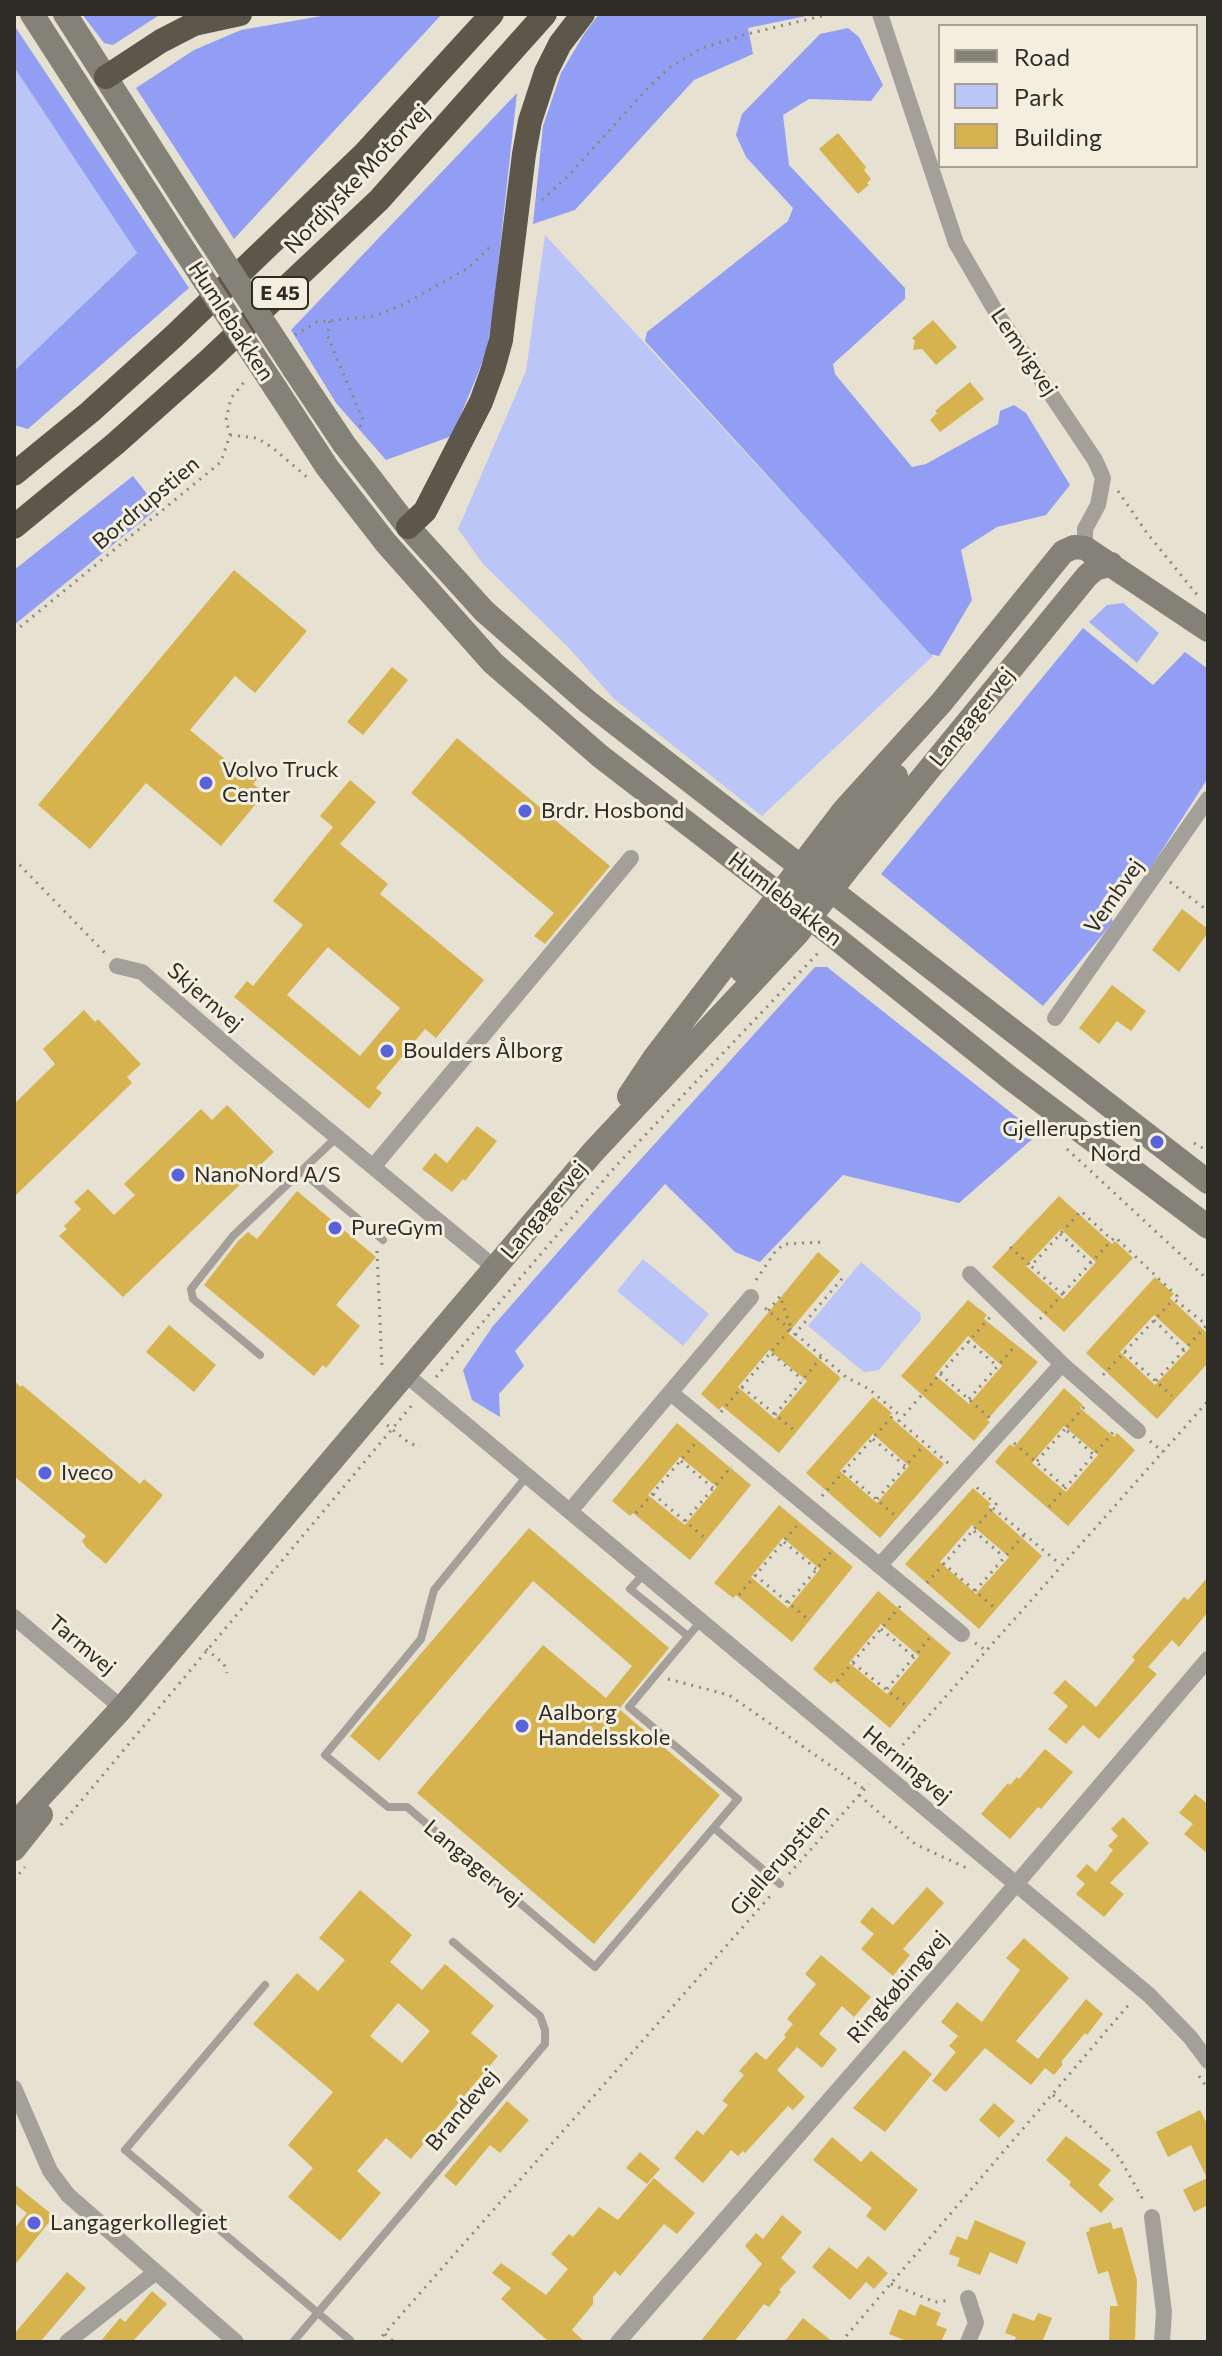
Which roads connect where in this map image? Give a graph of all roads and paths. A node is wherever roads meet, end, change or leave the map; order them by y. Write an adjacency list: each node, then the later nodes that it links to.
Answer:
1 (32, 14): 10 (street, Humlebakken)
2 (65, 14): 9 (street, Humlebakken)
3 (240, 14): 9 (highway)
4 (492, 14): 19 (highway, Nordjyske Motorvej / E 45)
5 (545, 14): 21 (highway, Nordjyske Motorvej / E 45)
6 (583, 14): 22 (highway)
7 (830, 14): 11 (path)
8 (880, 14): 20 (street, Lemvigvej)
9 (106, 77): 10 (street); 17 (street, Humlebakken, bridge)
10 (84, 93): 18 (street, Humlebakken, bridge)
11 (542, 200)
12 (500, 238): 13 (path)
13 (330, 321): 14 (path); 17 (path)
14 (287, 342)
15 (244, 382): 16 (path, Bordrupstien)
16 (230, 435): 18 (path); 27 (path, Bordrupstien)
17 (344, 444): 22 (street, Humlebakken)
18 (327, 467): 23 (street, Humlebakken)
19 (14, 474)
20 (1103, 478): 24 (street); 26 (path)
21 (14, 527)
22 (408, 527): 23 (street); 32 (street, Humlebakken)
23 (386, 543): 33 (street, Humlebakken)
24 (1085, 548): 25 (street); 32 (street, Langagervej)
25 (1111, 564): 26 (street); 32 (street, Langagervej)
26 (1204, 627)
27 (14, 632)
28 (1208, 799): 31 (street, Vembvej)
29 (631, 858): 40 (street)
30 (14, 859): 35 (path)
31 (1158, 873): 34 (path); 36 (street, Vembvej)
32 (814, 879): 33 (street, Langagervej); 33 (street); 42 (street, Humlebakken)
33 (796, 907): 39 (street, Langagervej); 39 (street, Langagervej); 43 (street, Humlebakken)
34 (1208, 911)
35 (117, 966): 37 (street, Skjernvej)
36 (1055, 1018)
37 (337, 1137): 40 (street, Skjernvej); 41 (lane)
38 (1058, 1141): 55 (path)
39 (593, 1152): 52 (street, Langagervej)
40 (373, 1167): 52 (street, Skjernvej)
41 (301, 1171): 45 (lane); 69 (lane)
42 (1208, 1182)
43 (1208, 1227)
44 (1060, 1234): 46 (path); 50 (path); 51 (path)
45 (383, 1240)
46 (1112, 1240): 50 (path); 58 (path)
47 (823, 1242): 57 (path)
48 (1010, 1247): 51 (path)
49 (377, 1252): 75 (path)
50 (1091, 1263): 56 (path)
51 (1031, 1266): 56 (path)
52 (495, 1268): 75 (street, Langagervej)
53 (846, 1274): 64 (path)
54 (970, 1274): 59 (street)
55 (1208, 1280)
56 (1062, 1294): 63 (path)
57 (751, 1297): 79 (street)
58 (1174, 1299): 60 (path); 61 (path)
59 (1001, 1305): 63 (street); 65 (path)
60 (1154, 1320): 66 (path); 67 (path)
61 (1207, 1326): 66 (path)
62 (789, 1330): 62 (path); 64 (path); 68 (path)
63 (1028, 1331): 71 (street); 72 (path)
64 (794, 1335): 70 (path)
65 (968, 1341): 72 (path); 73 (path)
66 (1184, 1350): 76 (path)
67 (1124, 1352): 76 (path); 78 (path)
68 (770, 1353): 74 (path); 77 (path)
69 (260, 1355)
70 (821, 1357): 74 (path); 84 (path)
71 (1062, 1364): 78 (street); 92 (street)
72 (997, 1366): 81 (path)
73 (940, 1374): 81 (path); 86 (path)
74 (803, 1380): 85 (path)
75 (397, 1381): 104 (street, Herningvej); 150 (street, Langagervej)
76 (1156, 1381): 80 (path)
77 (742, 1387): 83 (path); 85 (path)
78 (1093, 1391): 87 (street); 89 (path)
79 (671, 1393): 88 (street); 113 (street)
80 (1172, 1396)
81 (969, 1399): 92 (path)
82 (1208, 1401): 125 (path, Gjellerupstien)
83 (724, 1409)
84 (896, 1412): 86 (path); 94 (path)
85 (775, 1415): 91 (path)
86 (902, 1417): 95 (path)
87 (1124, 1420): 93 (street); 98 (path)
88 (710, 1425): 97 (street); 99 (path)
89 (1065, 1429): 98 (path); 100 (path)
90 (393, 1430): 96 (path)
91 (795, 1431)
92 (1003, 1431): 100 (path); 103 (street)
93 (1138, 1431)
94 (873, 1439): 101 (path); 102 (path)
95 (925, 1443): 101 (path); 103 (path)
96 (420, 1447)
97 (744, 1452): 106 (path); 111 (street)
98 (1094, 1455): 105 (path)
99 (681, 1461): 106 (path); 107 (path)
100 (1037, 1461): 105 (path)
101 (905, 1466): 109 (path)
102 (844, 1471): 108 (path); 109 (path)
103 (960, 1474): 112 (path); 116 (street)
104 (527, 1475): 113 (street, Herningvej); 155 (lane, Langagervej)
105 (1065, 1487): 110 (path)
106 (713, 1488): 115 (path)
107 (653, 1494): 114 (path); 115 (path)
108 (824, 1494)
109 (877, 1499): 116 (path)
110 (1049, 1507)
111 (812, 1508): 119 (street); 121 (path)
112 (993, 1508): 117 (path); 118 (path)
113 (570, 1511): 127 (street, Herningvej)
114 (636, 1513)
115 (685, 1521): 120 (path)
116 (911, 1530): 124 (street)
117 (973, 1530): 122 (path); 123 (path)
118 (1024, 1535): 122 (path); 125 (path)
119 (844, 1536): 124 (street); 126 (path)
120 (706, 1539)
121 (784, 1542): 126 (path); 128 (path)
122 (1004, 1557): 129 (path)
123 (943, 1563): 129 (path); 130 (path)
124 (880, 1565): 130 (street)
125 (1062, 1566): 151 (path, Gjellerupstien)
126 (816, 1569): 132 (path)
127 (644, 1573): 137 (street, Herningvej); 140 (lane)
128 (755, 1575): 131 (path); 132 (path)
129 (975, 1591): 133 (path)
130 (914, 1594): 136 (street); 138 (path)
131 (739, 1595)
132 (788, 1603): 135 (path)
133 (996, 1609)
134 (14, 1617): 150 (street, Tarmvej)
135 (809, 1620)
136 (945, 1620): 139 (street); 142 (path)
137 (701, 1621): 140 (lane, Langagervej); 151 (street, Herningvej)
138 (881, 1629): 142 (path); 144 (path)
139 (962, 1634)
140 (688, 1636): 146 (lane, Langagervej)
141 (197, 1641): 145 (path)
142 (914, 1657): 148 (path)
143 (1208, 1659): 159 (street, Ringkøbingvej)
144 (853, 1663): 147 (path); 148 (path)
145 (227, 1673)
146 (655, 1676): 152 (path); 155 (lane, Langagervej)
147 (837, 1681)
148 (887, 1689): 149 (path)
149 (908, 1707)
150 (122, 1708): 154 (street, Langagervej); 156 (street, Langagervej)
151 (880, 1771): 152 (path, Gjellerupstien); 159 (street, Herningvej)
152 (864, 1789): 153 (path, Gjellerupstien)
153 (859, 1795): 157 (path); 158 (path, Gjellerupstien)
154 (14, 1825)
155 (714, 1828): 158 (lane)
156 (14, 1849)
157 (979, 1874)
158 (780, 1884): 172 (path, Gjellerupstien)
159 (1016, 1884): 163 (street, Herningvej); 179 (street, Ringkøbingvej)
160 (453, 1942): 171 (lane, Brandevej)
161 (265, 1985): 171 (lane)
162 (1132, 2003): 165 (path)
163 (1208, 2061)
164 (14, 2088): 166 (street)
165 (1053, 2095): 167 (path); 169 (path)
166 (20, 2116): 168 (street)
167 (1152, 2217): 182 (street)
168 (156, 2272): 174 (street); 175 (street)
169 (891, 2284): 170 (path); 180 (path)
170 (968, 2298): 181 (street)
171 (318, 2314): 173 (lane); 176 (lane, Brandevej)
172 (384, 2333): 177 (path, Gjellerupstien); 178 (path)
173 (350, 2340)
174 (67, 2342)
175 (236, 2342)
176 (293, 2342)
177 (377, 2342)
178 (394, 2342)
179 (618, 2342)
180 (841, 2342)
181 (968, 2342)
182 (1162, 2342)

